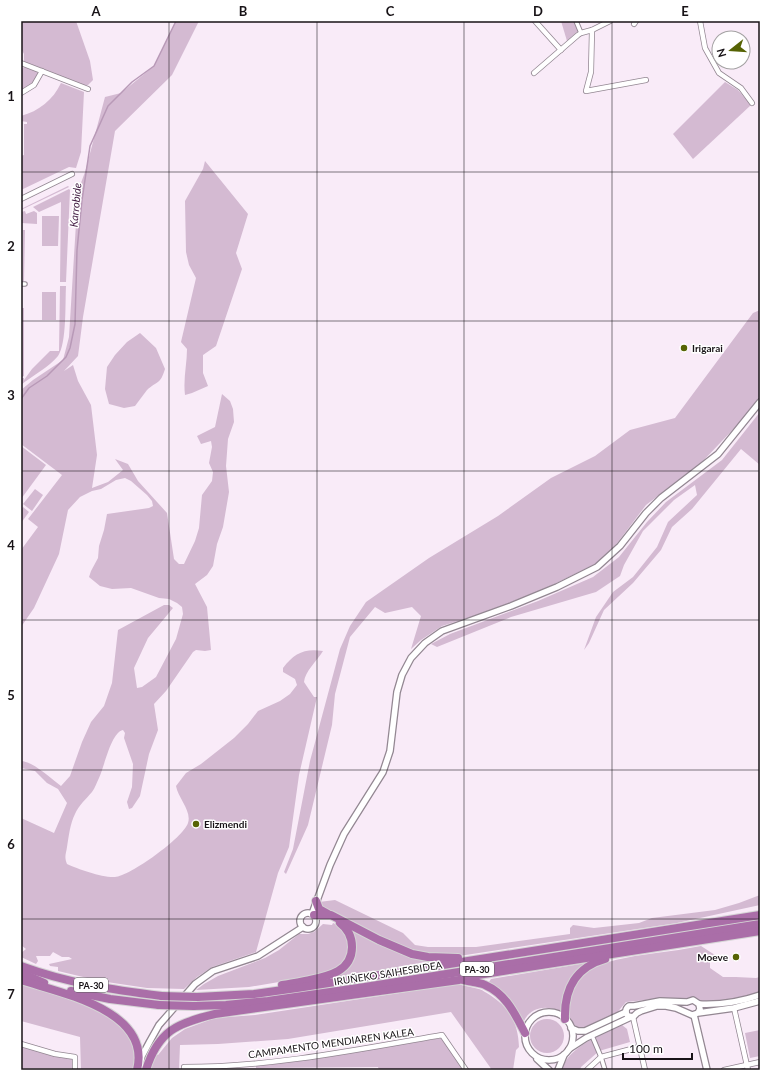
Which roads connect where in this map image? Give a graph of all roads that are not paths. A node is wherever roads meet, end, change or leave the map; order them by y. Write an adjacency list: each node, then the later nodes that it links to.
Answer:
1 (535, 21): 7 (street)
2 (576, 21): 6 (street)
3 (610, 21): 5 (street)
4 (700, 21): 14 (street)
5 (592, 30): 6 (street); 11 (street)
6 (581, 33): 7 (street)
7 (561, 50): 10 (street)
8 (21, 63): 9 (street)
9 (42, 71): 12 (street); 13 (street)
10 (534, 73)
11 (646, 80)
12 (88, 89)
13 (21, 93)
14 (752, 103)
15 (72, 174): 16 (street)
16 (21, 199)
17 (760, 402): 18 (street)
18 (321, 886): 19 (street); 23 (street)
19 (316, 901): 21 (highway); 23 (street)
20 (760, 911): 24 (highway)
21 (329, 915): 23 (highway); 28 (highway)
22 (760, 915): 24 (highway, IRUÑEKO SAIHESBIDEA / PA-30)
23 (313, 916): 26 (street); 26 (street); 35 (highway)
24 (748, 917): 28 (highway, IRUÑEKO SAIHESBIDEA / PA-30)
25 (760, 924): 39 (highway, IRUÑEKO SAIHESBIDEA / PA-30)
26 (302, 925): 54 (street)
27 (760, 931): 29 (highway)
28 (531, 951): 35 (highway, IRUÑEKO SAIHESBIDEA / PA-30)
29 (632, 951): 33 (highway); 47 (highway)
30 (21, 966): 35 (highway, IRUÑEKO SAIHESBIDEA / PA-30, bridge)
31 (21, 973): 39 (highway, IRUÑEKO SAIHESBIDEA / PA-30, bridge)
32 (21, 980): 61 (highway)
33 (459, 980): 42 (highway); 49 (highway)
34 (760, 995): 38 (street)
35 (210, 997)
36 (760, 1001): 41 (street)
37 (687, 1002): 38 (street); 40 (street); 43 (street)
38 (699, 1004): 45 (street)
39 (203, 1006): 42 (highway)
40 (634, 1006): 44 (street); 46 (street)
41 (734, 1008): 45 (street); 59 (street)
42 (234, 1011): 62 (highway)
43 (685, 1011): 45 (street); 46 (street)
44 (626, 1012): 46 (street); 48 (street)
45 (696, 1014): 70 (street)
46 (634, 1016): 52 (street); 53 (street)
47 (565, 1019): 48 (street); 49 (street)
48 (571, 1028): 53 (street)
49 (525, 1033): 55 (street)
50 (592, 1038): 57 (street)
51 (21, 1044): 60 (street)
52 (639, 1047): 57 (street); 69 (street)
53 (569, 1049): 56 (street)
54 (145, 1051): 61 (street); 62 (street)
55 (533, 1054): 56 (street); 65 (street)
56 (564, 1055): 66 (street)
57 (601, 1057): 67 (street); 68 (street)
58 (760, 1062): 59 (street)
59 (747, 1068): 71 (street)
60 (75, 1070)
61 (138, 1070)
62 (145, 1070)
63 (184, 1070): 64 (street, CAMPAMENTO MENDIAREN KALEA)
64 (466, 1070)
65 (549, 1070)
66 (558, 1070)
67 (586, 1070)
68 (606, 1070)
69 (644, 1070)
70 (707, 1070)
71 (724, 1070)

